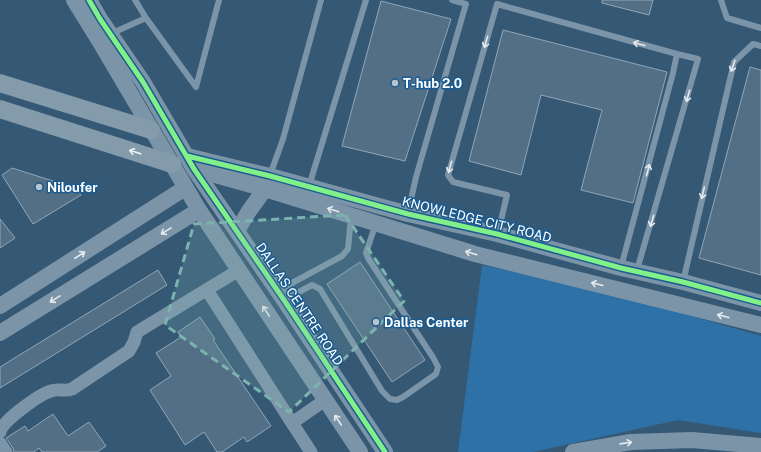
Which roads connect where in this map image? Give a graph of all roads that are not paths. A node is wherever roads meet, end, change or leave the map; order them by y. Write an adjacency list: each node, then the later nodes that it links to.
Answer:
1 (74, 0): 18 (street)
2 (90, 0): 11 (street)
3 (136, 0): 9 (lane)
4 (219, 0): 9 (lane)
5 (321, 0): 20 (lane)
6 (366, 0): 21 (lane)
7 (452, 0): 24 (lane)
8 (721, 0): 10 (lane)
9 (146, 18): 11 (lane)
10 (761, 28)
11 (110, 34): 19 (street)
12 (761, 46): 32 (lane, one-way to 32)
13 (677, 54): 28 (lane, one-way to 28); 29 (lane, one-way to 13); 31 (lane, one-way to 31)
14 (0, 83): 15 (main road)
15 (29, 92): 17 (main road); 18 (main road)
16 (0, 109): 17 (main road)
17 (21, 116): 19 (main road, one-way to 17)
18 (151, 130): 19 (street)
19 (185, 163): 20 (street, KNOWLEDGE CITY ROAD); 22 (street); 27 (street, DALLAS CENTRE ROAD)
20 (268, 182): 21 (street, KNOWLEDGE CITY ROAD); 25 (street, KNOWLEDGE CITY ROAD, one-way to 20); 27 (street)
21 (309, 187): 24 (street, KNOWLEDGE CITY ROAD)
22 (185, 188): 23 (street); 36 (street, one-way to 22)
23 (199, 210): 30 (street); 38 (street, one-way to 38)
24 (408, 214): 28 (street, KNOWLEDGE CITY ROAD)
25 (351, 215): 26 (street, KNOWLEDGE CITY ROAD); 34 (lane)
26 (376, 223): 34 (lane); 37 (street, KNOWLEDGE CITY ROAD, one-way to 26)
27 (237, 231): 34 (street, DALLAS CENTRE ROAD)
28 (498, 234): 29 (street, KNOWLEDGE CITY ROAD)
29 (621, 268): 31 (street, KNOWLEDGE CITY ROAD)
30 (239, 270): 33 (street); 39 (street, one-way to 30)
31 (637, 272): 32 (street, KNOWLEDGE CITY ROAD)
32 (683, 282): 35 (street, KNOWLEDGE CITY ROAD)
33 (207, 290): 40 (street); 41 (street)
34 (281, 295): 47 (street, DALLAS CENTRE ROAD)
35 (761, 303)
36 (0, 306)
37 (761, 325)
38 (0, 333)
39 (325, 400): 40 (street); 46 (street, one-way to 39)
40 (292, 423): 45 (street)
41 (0, 432)
42 (0, 443): 44 (street)
43 (761, 446): 48 (street, one-way to 43)
44 (6, 452)
45 (311, 452)
46 (360, 452)
47 (385, 452)
48 (573, 452)

